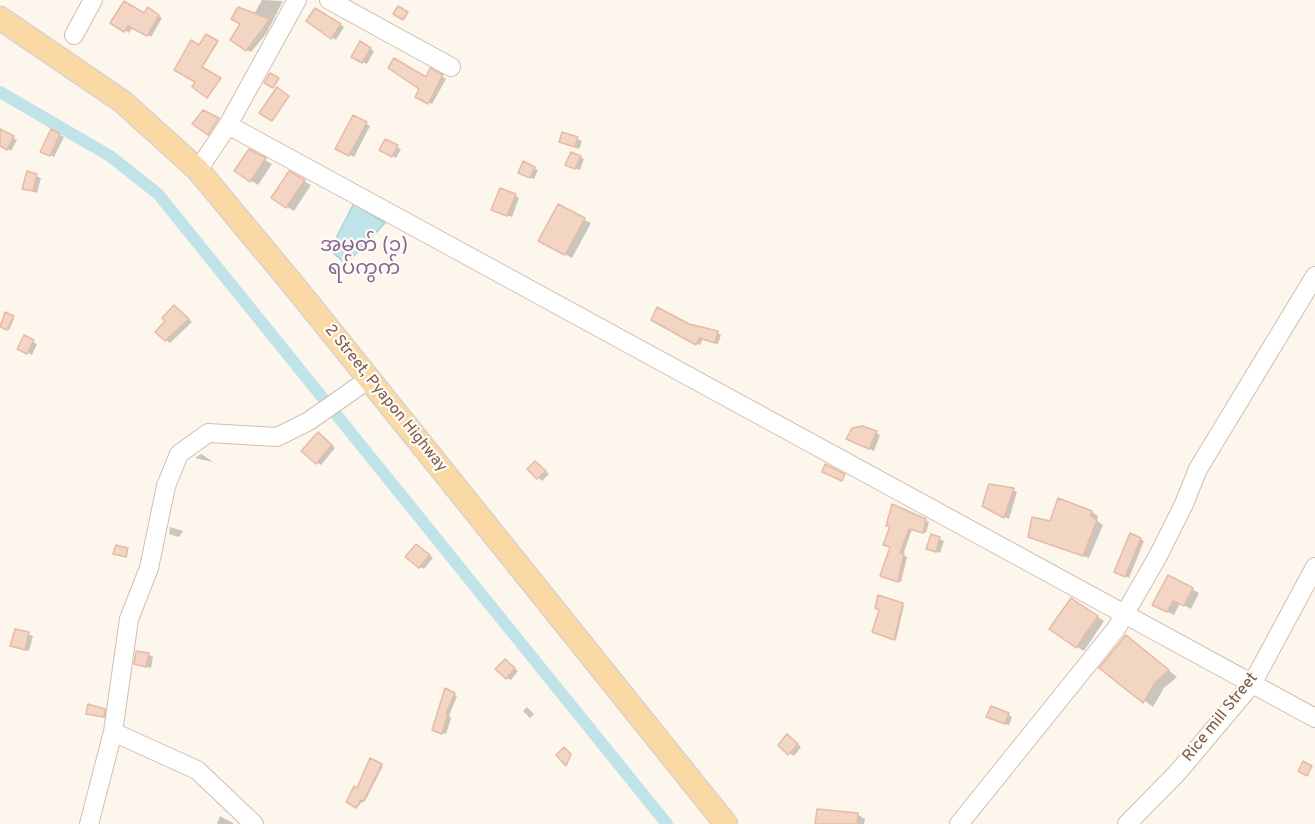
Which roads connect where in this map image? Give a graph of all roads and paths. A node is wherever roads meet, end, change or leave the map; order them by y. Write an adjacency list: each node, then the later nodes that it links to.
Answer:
1 (93, 0): 5 (street)
2 (297, 0): 7 (street)
3 (329, 0): 6 (street)
4 (0, 18): 8 (main road, 2 Street, Pyapon Highway)
5 (74, 35)
6 (451, 67)
7 (228, 124): 8 (street); 12 (street)
8 (198, 170): 10 (main road, 2 Street, Pyapon Highway)
9 (1315, 276): 12 (street)
10 (369, 379): 15 (street); 18 (main road, 2 Street, Pyapon Highway)
11 (1315, 567): 13 (street, Rice mill Street)
12 (1125, 615): 13 (street); 19 (street)
13 (1252, 684): 14 (street); 20 (street, Rice mill Street)
14 (1315, 718)
15 (113, 732): 16 (street); 17 (street)
16 (89, 824)
17 (254, 824)
18 (726, 824)
19 (959, 824)
20 (1127, 824)

